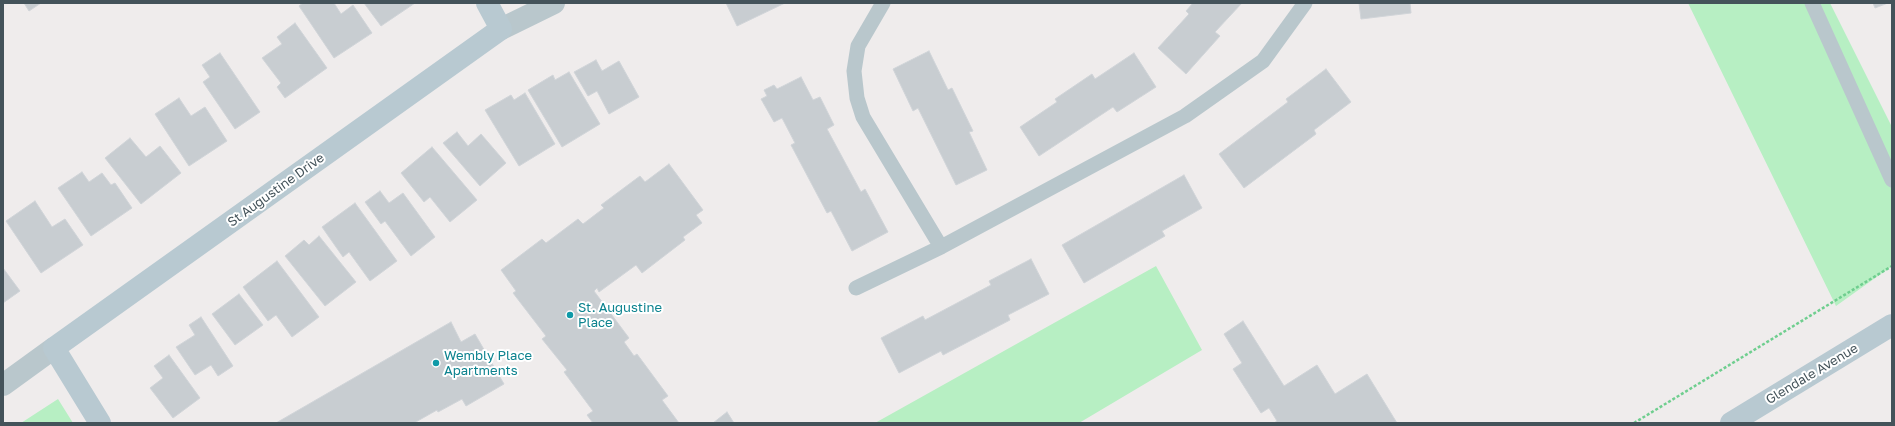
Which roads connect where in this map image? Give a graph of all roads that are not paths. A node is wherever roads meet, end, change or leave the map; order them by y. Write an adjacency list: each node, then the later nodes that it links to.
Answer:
1 (487, 3): 6 (street)
2 (554, 3): 6 (street, St Augustine Drive)
3 (883, 3): 8 (lane)
4 (1305, 3): 8 (lane)
5 (1812, 3): 7 (lane)
6 (500, 29): 11 (street, St Augustine Drive)
7 (1892, 180)
8 (941, 247): 9 (lane)
9 (856, 288)
10 (1892, 325): 14 (street, Glendale Avenue)
11 (54, 348): 12 (street, St Augustine Drive); 13 (street)
12 (3, 385)
13 (100, 423)
14 (1731, 423)

